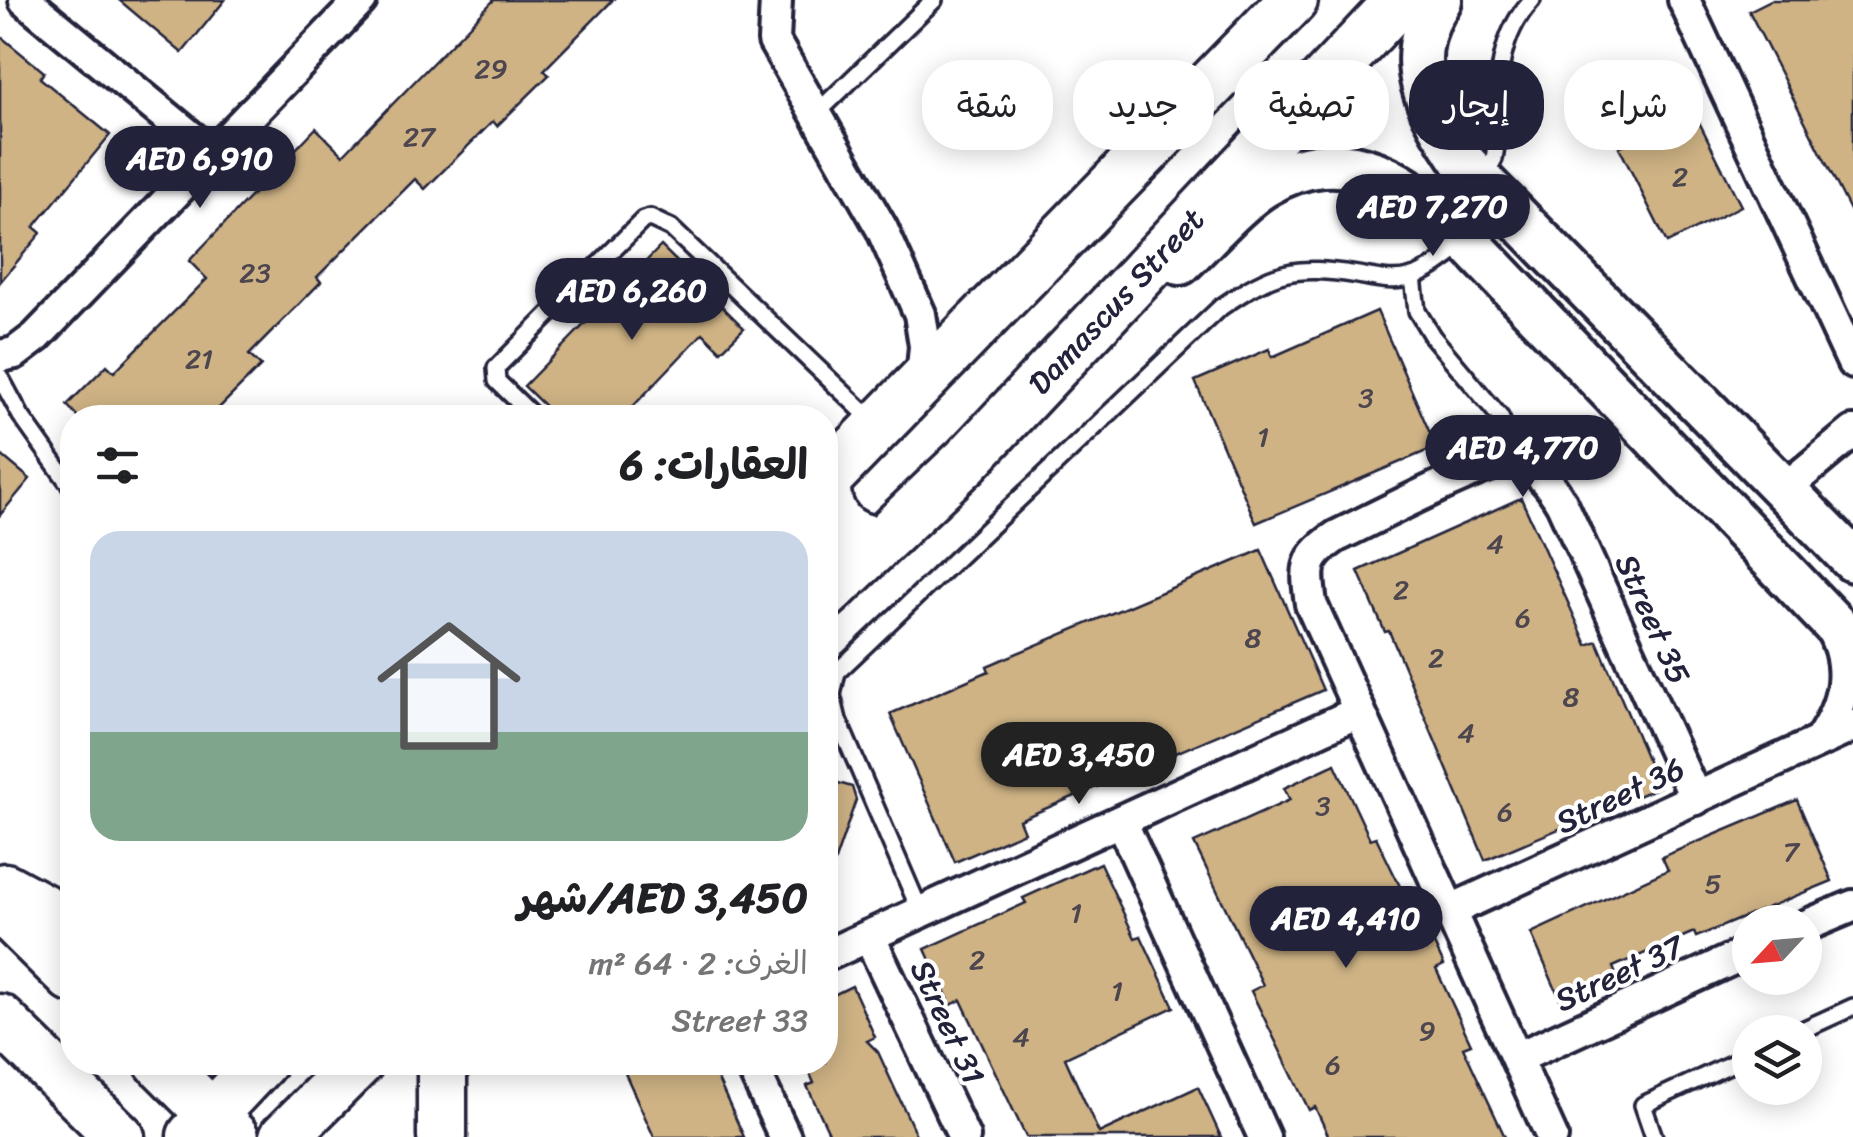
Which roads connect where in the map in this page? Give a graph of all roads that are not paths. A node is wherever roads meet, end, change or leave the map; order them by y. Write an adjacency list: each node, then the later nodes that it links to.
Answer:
1 (25, 0): 11 (street)
2 (361, 0): 11 (street)
3 (776, 0): 10 (street)
4 (934, 0): 10 (lane)
5 (1292, 0): 21 (main road)
6 (1400, 0): 26 (main road, Damascus Street)
7 (1440, 0): 12 (street)
8 (1532, 0): 12 (lane)
9 (1684, 0): 19 (street)
10 (817, 114): 21 (street)
11 (213, 155): 18 (street)
12 (1481, 182): 13 (street); 15 (street)
13 (1456, 230): 14 (lane); 16 (street); 26 (street)
14 (1413, 277): 27 (lane); 37 (lane)
15 (1590, 292): 16 (street); 17 (street)
16 (1557, 335): 22 (street)
17 (1637, 338): 22 (street); 30 (street)
18 (0, 356)
19 (1853, 363)
20 (0, 377): 29 (lane)
21 (922, 380): 24 (main road)
22 (1601, 380): 35 (street)
23 (522, 405): 24 (lane)
24 (878, 426): 28 (main road)
25 (1853, 432): 30 (street)
26 (966, 460): 32 (main road, Damascus Street)
27 (1510, 460): 38 (street); 42 (street, Street 35)
28 (838, 468)
29 (60, 471)
30 (1784, 488): 33 (street)
31 (838, 524): 32 (main road)
32 (880, 540): 34 (main road, Damascus Street)
33 (1853, 560)
34 (838, 582)
35 (1820, 611): 36 (street); 41 (street)
36 (1853, 644)
37 (838, 671)
38 (1358, 712): 43 (street); 47 (street)
39 (838, 720): 48 (lane)
40 (1853, 726): 41 (street, Street 36)
41 (1820, 740): 42 (street, Street 36)
42 (1696, 799): 47 (street, Street 36)
43 (1121, 821): 48 (street); 71 (street)
44 (0, 886): 49 (main road)
45 (1853, 906): 50 (street)
46 (0, 907): 54 (main road)
47 (1449, 911): 58 (street)
48 (921, 912): 51 (street)
49 (60, 918)
50 (1822, 919)
51 (869, 936): 52 (street); 70 (street, Street 31)
52 (838, 950)
53 (1732, 959): 58 (street, Street 37)
54 (60, 966)
55 (1853, 1007): 57 (lane)
56 (0, 1019): 66 (main road)
57 (1822, 1021)
58 (1516, 1058): 72 (street)
59 (1732, 1063): 73 (lane)
60 (169, 1075): 65 (main road)
61 (253, 1075): 65 (main road)
62 (346, 1075): 67 (main road)
63 (442, 1075): 68 (main road)
64 (756, 1075): 69 (street)
65 (213, 1130)
66 (120, 1137)
67 (284, 1137)
68 (442, 1137)
69 (785, 1137)
70 (964, 1137)
71 (1264, 1137)
72 (1552, 1137)
73 (1654, 1137)

